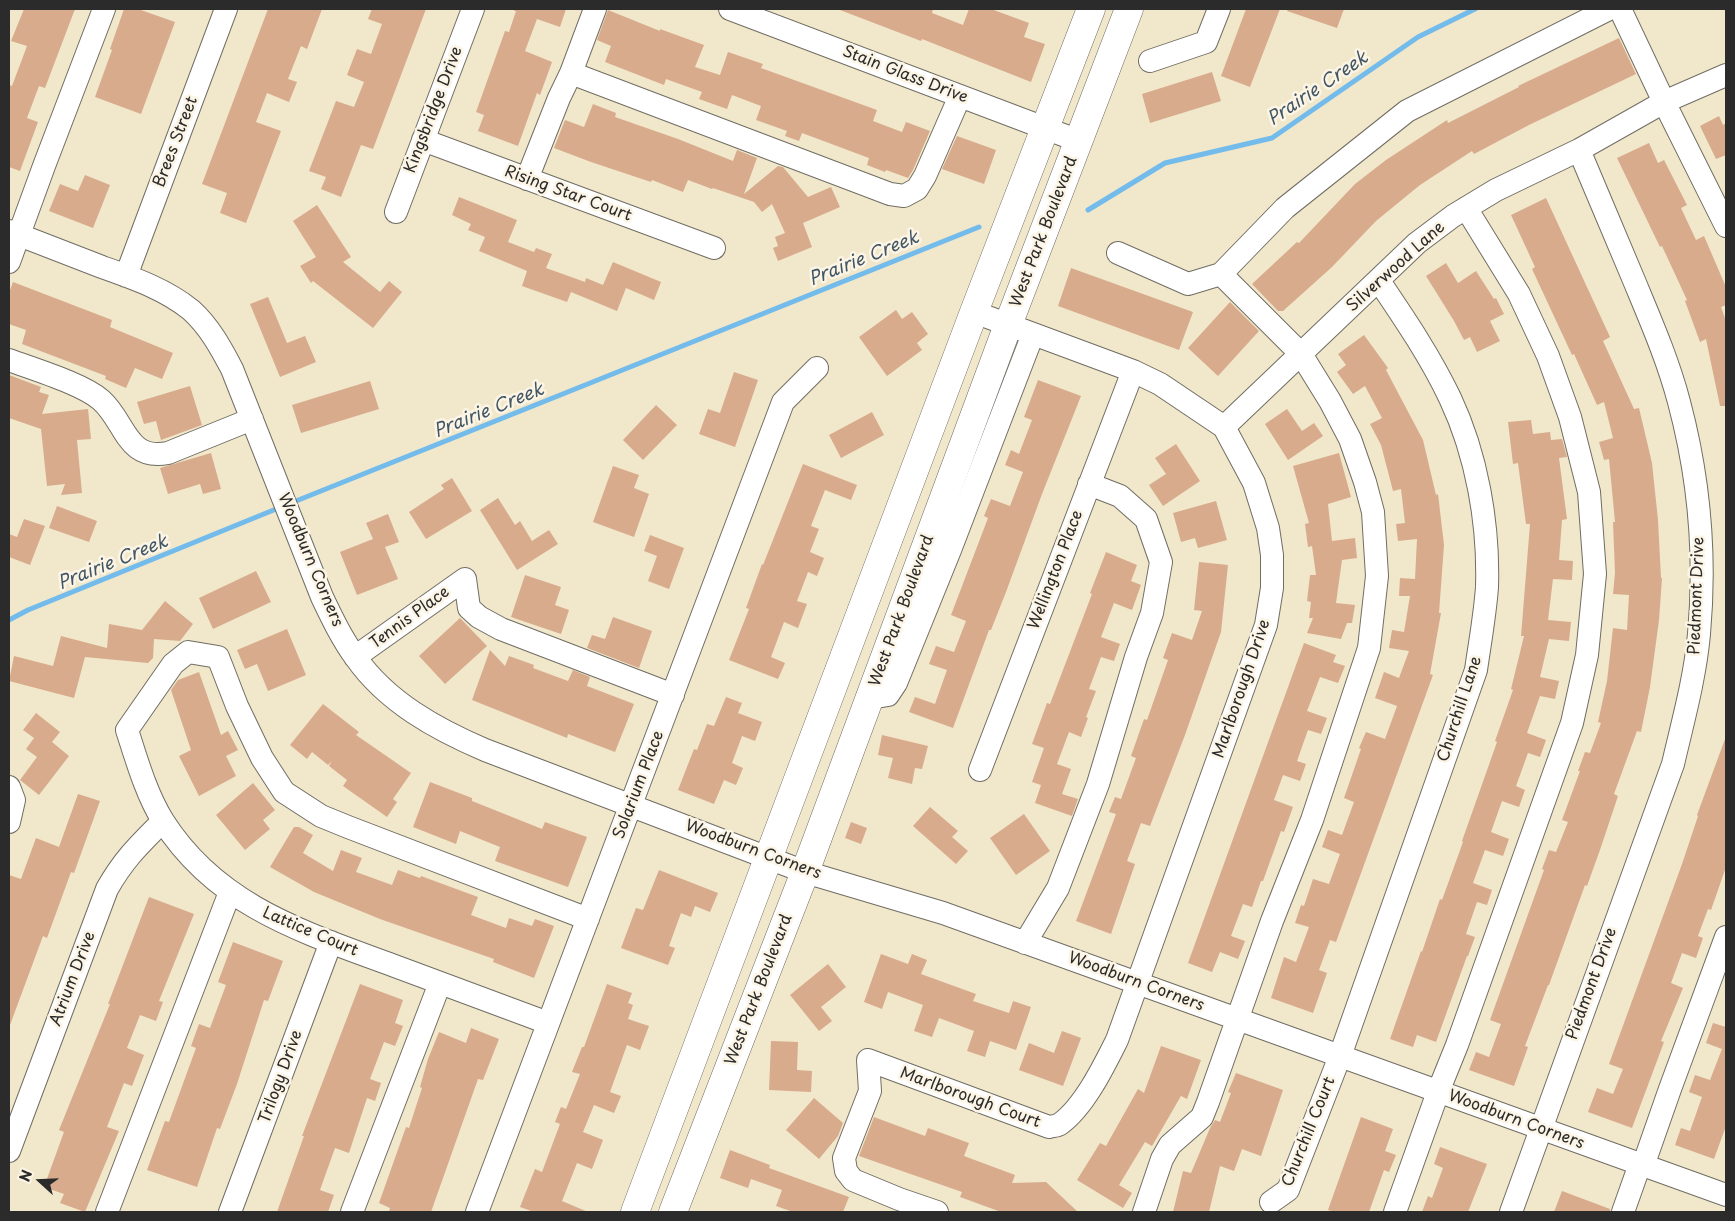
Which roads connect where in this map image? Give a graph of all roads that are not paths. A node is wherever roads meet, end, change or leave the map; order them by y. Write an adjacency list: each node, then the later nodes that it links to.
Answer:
1 (104, 9): 24 (street)
2 (226, 9): 29 (street, Brees Street)
3 (473, 9): 17 (street, Kingsbridge Drive)
4 (595, 9): 12 (street)
5 (730, 9): 14 (street, Stain Glass Drive)
6 (1091, 9): 16 (main road)
7 (1129, 9): 18 (main road, West Park Boulevard)
8 (1609, 9): 28 (street)
9 (1620, 9): 15 (street)
10 (1214, 10): 11 (street)
11 (1150, 61)
12 (571, 73): 14 (street); 20 (street)
13 (1726, 75): 15 (street, Silverwood Lane)
14 (960, 96): 16 (street, Stain Glass Drive)
15 (1664, 102): 19 (street, Silverwood Lane); 23 (street)
16 (1046, 128): 18 (street, Stain Glass Drive); 31 (main road)
17 (423, 140): 20 (street, Rising Star Court); 22 (street, Kingsbridge Drive)
18 (1079, 141): 32 (main road, West Park Boulevard)
19 (1578, 150): 21 (street, Silverwood Lane); 60 (street, Piedmont Drive)
20 (527, 179): 25 (street, Rising Star Court)
21 (1466, 208): 30 (street, Silverwood Lane); 59 (street)
22 (396, 212)
23 (1726, 226)
24 (14, 233): 27 (street); 29 (street, Woodburn Corners)
25 (714, 248)
26 (1118, 253): 28 (street)
27 (9, 262)
28 (1221, 274): 33 (street)
29 (126, 276): 37 (street, Woodburn Corners)
30 (1379, 280): 33 (street, Silverwood Lane); 58 (street, Churchill Lane)
31 (974, 312): 32 (street, Marlborough Drive); 47 (main road)
32 (1021, 330): 36 (street, Marlborough Drive); 48 (main road, West Park Boulevard)
33 (1302, 354): 38 (street, Silverwood Lane); 56 (street)
34 (9, 360): 37 (street)
35 (817, 368): 41 (street, Solarium Place)
36 (1133, 371): 38 (street, Marlborough Drive); 39 (street, Wellington Place)
37 (252, 418): 40 (street, Woodburn Corners)
38 (1224, 427): 55 (street, Marlborough Drive)
39 (1090, 484): 42 (street, Wellington Place); 53 (street)
40 (355, 658): 41 (street, Tennis Place); 44 (street, Woodburn Corners)
41 (673, 695): 44 (street, Solarium Place)
42 (980, 770)
43 (9, 788): 46 (street)
44 (632, 805): 47 (street, Woodburn Corners); 50 (street, Solarium Place)
45 (164, 821): 49 (street, Lattice Court); 50 (street, Lattice Court); 61 (street, Atrium Drive)
46 (9, 822)
47 (769, 857): 48 (street, Woodburn Corners); 69 (main road)
48 (805, 872): 53 (street, Woodburn Corners); 70 (main road, West Park Boulevard)
49 (230, 892): 52 (street, Lattice Court); 65 (street)
50 (588, 919): 57 (street, Solarium Place)
51 (1726, 937): 62 (street)
52 (331, 942): 54 (street, Lattice Court); 66 (street, Trilogy Drive)
53 (1026, 943): 55 (street, Woodburn Corners)
54 (440, 983): 57 (street, Lattice Court); 67 (street)
55 (1138, 983): 56 (street, Woodburn Corners); 71 (street, Marlborough Court)
56 (1238, 1019): 58 (street, Woodburn Corners); 72 (street)
57 (548, 1023): 68 (street, Solarium Place)
58 (1340, 1056): 59 (street, Woodburn Corners); 64 (street, Churchill Court)
59 (1438, 1092): 60 (street, Woodburn Corners); 73 (street)
60 (1540, 1128): 62 (street, Woodburn Corners); 74 (street, Piedmont Drive)
61 (9, 1151)
62 (1642, 1165): 63 (street, Woodburn Corners); 75 (street)
63 (1726, 1196)
64 (1271, 1202)
65 (107, 1212)
66 (230, 1212)
67 (352, 1212)
68 (477, 1212)
69 (635, 1212)
70 (673, 1212)
71 (937, 1212)
72 (1144, 1212)
73 (1395, 1212)
74 (1511, 1212)
75 (1623, 1212)

